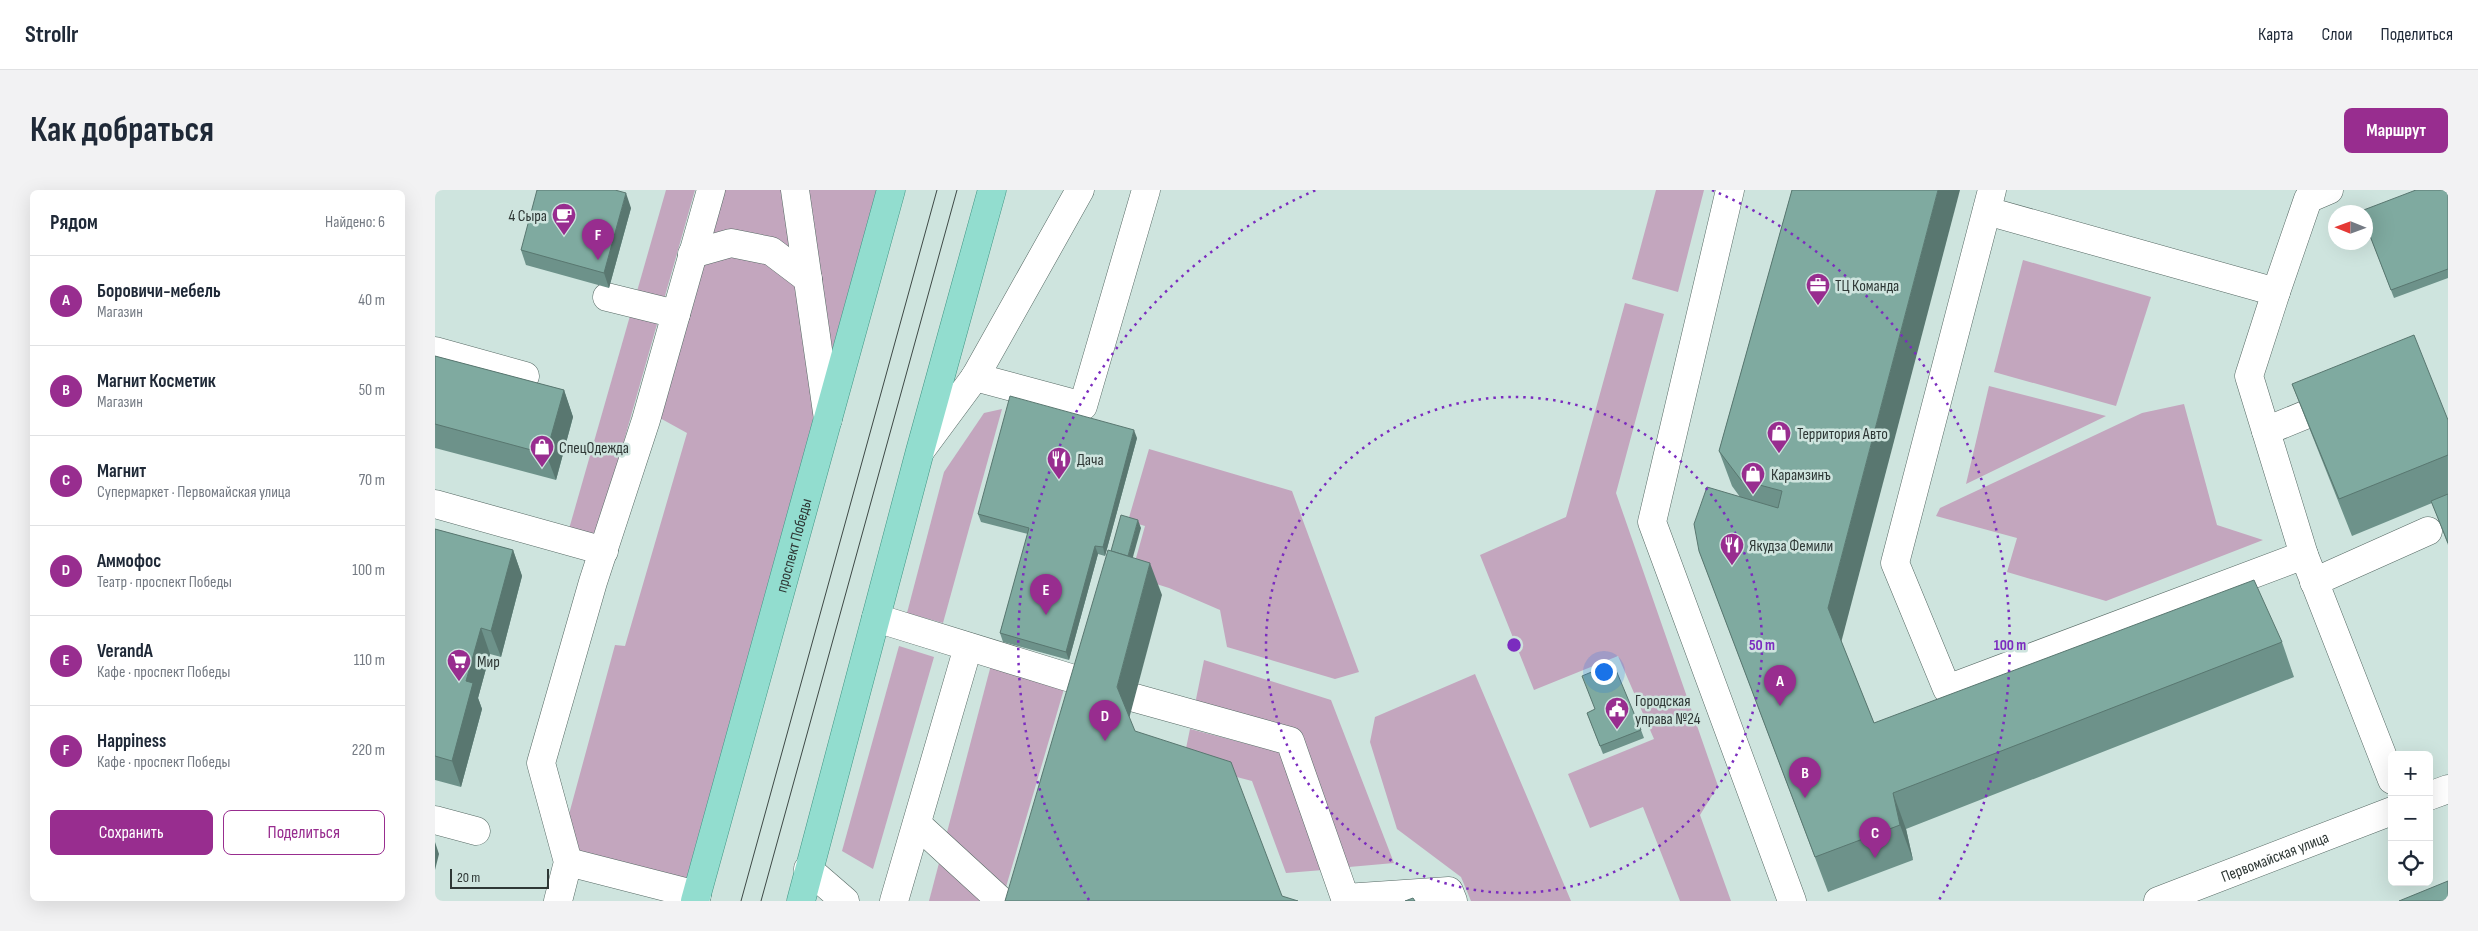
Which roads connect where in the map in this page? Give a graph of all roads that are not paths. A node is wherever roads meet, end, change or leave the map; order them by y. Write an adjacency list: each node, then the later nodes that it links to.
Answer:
1 (711, 190): 10 (street)
2 (795, 190): 11 (street)
3 (891, 190): 19 (main road, проспект Победы)
4 (992, 190): 21 (main road)
5 (1080, 190): 17 (street)
6 (1146, 190): 17 (street)
7 (1730, 190): 47 (street)
8 (2329, 190): 12 (street)
9 (1989, 200): 12 (street); 25 (street)
10 (692, 254): 11 (street); 14 (street)
11 (808, 279): 19 (street)
12 (2276, 292): 20 (street)
13 (607, 296): 14 (street)
14 (676, 314): 24 (street)
15 (435, 351): 16 (street)
16 (525, 376)
17 (975, 377): 21 (street)
18 (2366, 390): 20 (street)
19 (828, 419): 40 (main road, проспект Победы)
20 (2265, 431): 25 (street)
21 (920, 451): 27 (main road)
22 (435, 504): 24 (street)
23 (2428, 531): 26 (street)
24 (604, 551): 38 (street)
25 (2304, 555): 26 (street)
26 (2314, 582): 31 (street)
27 (876, 618): 28 (street); 39 (main road)
28 (968, 647): 29 (street); 36 (street)
29 (1090, 684)
30 (1135, 698): 46 (street)
31 (2388, 770)
32 (2448, 788): 33 (street)
33 (2433, 794)
34 (2388, 813): 48 (street, Первомайская улица)
35 (435, 820): 37 (street)
36 (917, 824): 44 (street); 45 (street)
37 (476, 831)
38 (568, 862): 40 (street); 41 (street)
39 (808, 868): 42 (main road); 43 (street)
40 (696, 898)
41 (557, 901)
42 (801, 901)
43 (845, 901)
44 (894, 901)
45 (1001, 901)
46 (1453, 901)
47 (1792, 901)
48 (2159, 901)

